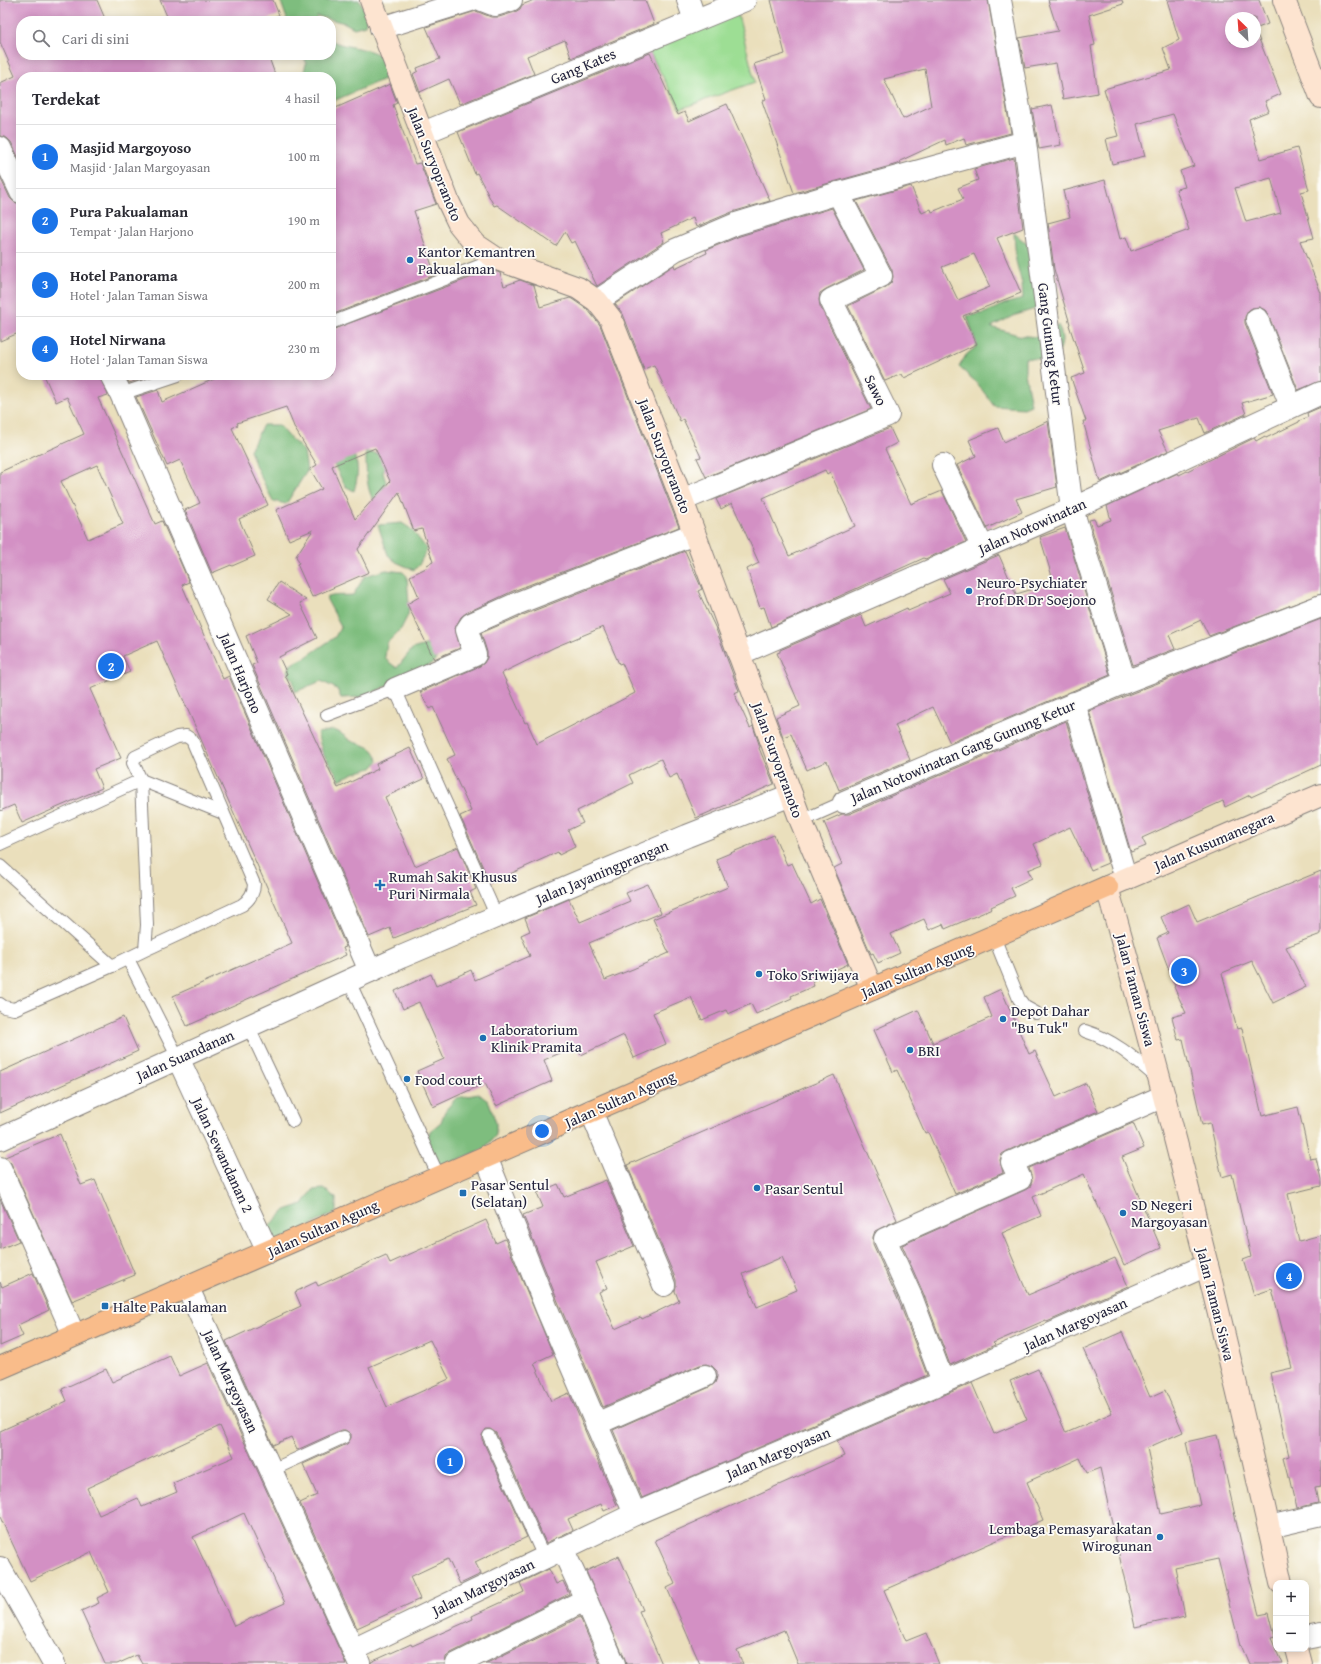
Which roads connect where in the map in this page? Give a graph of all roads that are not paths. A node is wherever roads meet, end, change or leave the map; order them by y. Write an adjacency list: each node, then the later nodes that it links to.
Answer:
1 (371, 0): 9 (main road, Jalan Suryopranoto)
2 (470, 0): 9 (street)
3 (482, 0): 4 (street)
4 (511, 0)
5 (744, 0): 8 (street, Gang Kates)
6 (1000, 0): 12 (street, Gang Gunung Ketur)
7 (1284, 0): 10 (main road)
8 (691, 10): 11 (street, Gang Kates)
9 (381, 28): 11 (main road, Jalan Suryopranoto)
10 (1321, 98)
11 (423, 133): 16 (main road, Jalan Suryopranoto)
12 (1025, 142): 15 (street); 27 (street, Gang Gunung Ketur)
13 (0, 148): 14 (street)
14 (16, 182)
15 (838, 193): 17 (street); 26 (street, Sawo)
16 (497, 259): 17 (main road, Jalan Suryopranoto); 19 (lane)
17 (597, 301): 26 (main road, Jalan Suryopranoto)
18 (1257, 319): 24 (street)
19 (336, 321)
20 (114, 380): 23 (street, Jalan Harjono)
21 (163, 380): 23 (lane)
22 (1321, 393): 24 (street, Jalan Notowinatan)
23 (121, 394): 50 (street, Jalan Harjono)
24 (1292, 406): 27 (street, Jalan Notowinatan)
25 (942, 465): 29 (street)
26 (682, 500): 28 (main road, Jalan Suryopranoto)
27 (1072, 509): 29 (street, Jalan Notowinatan); 32 (street, Gang Gunung Ketur)
28 (694, 534): 31 (main road, Jalan Suryopranoto); 33 (street)
29 (983, 548): 31 (street, Jalan Notowinatan)
30 (1321, 606): 32 (street, Jalan Notowinatan Gang Gunung Ketur)
31 (739, 654): 37 (main road, Jalan Suryopranoto)
32 (1125, 682): 34 (street, Jalan Notowinatan Gang Gunung Ketur)
33 (395, 689): 35 (lane); 45 (lane)
34 (1074, 703): 39 (street, Jalan Notowinatan Gang Gunung Ketur); 44 (street)
35 (327, 715)
36 (141, 780): 40 (lane); 40 (lane); 42 (lane); 47 (lane)
37 (791, 795): 41 (main road, Jalan Suryopranoto); 45 (street, Jalan Jayaningprangan)
38 (1321, 795): 44 (main road, Jalan Kusumanegara)
39 (844, 802): 41 (lane, Jalan Notowinatan Gang Gunung Ketur)
40 (223, 813): 47 (lane)
41 (801, 821): 52 (main road, Jalan Suryopranoto)
42 (0, 844)
43 (0, 866): 49 (lane)
44 (1116, 883): 46 (main road, Jalan Sultan Agung); 58 (main road, Jalan Taman Siswa)
45 (496, 917): 50 (street, Jalan Jayaningprangan)
46 (994, 937): 52 (main road, Jalan Sultan Agung); 54 (lane)
47 (145, 950): 48 (lane)
48 (128, 959): 49 (lane); 57 (lane)
49 (112, 966): 53 (lane)
50 (370, 971): 51 (street, Jalan Suandanan)
51 (349, 981): 55 (street, Jalan Suandanan); 64 (lane)
52 (872, 989): 59 (main road, Jalan Sultan Agung)
53 (0, 1004)
54 (1036, 1013)
55 (248, 1026): 57 (street, Jalan Suandanan); 60 (lane)
56 (1085, 1030): 58 (lane)
57 (178, 1058): 61 (street, Jalan Suandanan); 65 (street, Jalan Sewandanan 2)
58 (1162, 1088): 66 (main road, Jalan Taman Siswa); 72 (street)
59 (591, 1111): 62 (main road, Jalan Sultan Agung); 67 (street)
60 (293, 1121)
61 (0, 1139)
62 (486, 1157): 64 (main road, Jalan Sultan Agung); 73 (street)
63 (0, 1168): 69 (street)
64 (439, 1177): 65 (main road, Jalan Sultan Agung)
65 (268, 1252): 68 (main road, Jalan Sultan Agung)
66 (1207, 1265): 72 (street, Jalan Margoyasan); 79 (main road, Jalan Taman Siswa)
67 (664, 1285)
68 (188, 1286): 69 (main road, Jalan Sultan Agung); 76 (street, Jalan Margoyasan)
69 (74, 1335): 70 (main road, Jalan Sultan Agung)
70 (0, 1368)
71 (705, 1376): 73 (street)
72 (943, 1382): 77 (street, Jalan Margoyasan)
73 (596, 1424): 77 (street)
74 (489, 1436): 80 (lane)
75 (344, 1437): 76 (lane)
76 (272, 1470): 87 (street, Jalan Margoyasan)
77 (635, 1514): 80 (street, Jalan Margoyasan)
78 (1321, 1515): 79 (street)
79 (1269, 1526): 82 (main road, Jalan Taman Siswa)
80 (553, 1553): 83 (street); 87 (street, Jalan Margoyasan)
81 (0, 1568): 88 (street)
82 (1280, 1580)
83 (587, 1602): 89 (street); 90 (street)
84 (1321, 1635): 85 (street)
85 (1309, 1637)
86 (1297, 1652): 91 (main road)
87 (357, 1657)
88 (54, 1664)
89 (457, 1664)
90 (614, 1664)
91 (1300, 1664)

